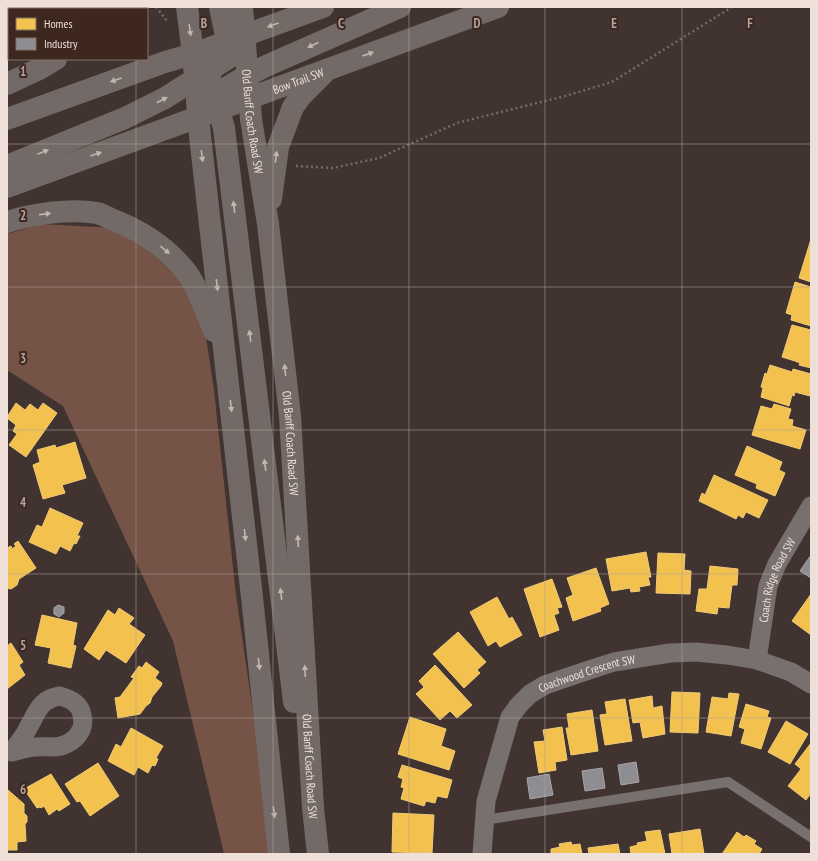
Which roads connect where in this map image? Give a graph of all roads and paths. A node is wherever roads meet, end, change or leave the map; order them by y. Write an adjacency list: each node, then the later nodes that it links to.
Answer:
1 (156, 7): 9 (path)
2 (186, 7): 11 (main road, one-way to 11)
3 (220, 7): 10 (main road)
4 (242, 7): 10 (main road)
5 (323, 7): 10 (main road, one-way to 10)
6 (400, 7): 16 (main road, one-way to 16)
7 (498, 7): 13 (main road, Bow Trail SW, one-way to 7)
8 (732, 7): 20 (path)
9 (171, 25)
10 (234, 44): 11 (main road); 14 (main road); 16 (main road, Old Banff Coach Road SW)
11 (193, 54): 14 (main road); 19 (main road, one-way to 19)
12 (54, 60): 15 (main road)
13 (331, 67): 16 (main road, Bow Trail SW); 24 (main road, one-way to 13)
14 (201, 75): 17 (main road); 18 (main road); 21 (main road, one-way to 14)
15 (7, 84)
16 (244, 86): 17 (main road); 24 (main road, Old Banff Coach Road SW)
17 (217, 103): 18 (main road); 29 (main road, one-way to 17)
18 (199, 117): 22 (main road, one-way to 18); 25 (main road, one-way to 25)
19 (7, 119)
20 (297, 160)
21 (7, 166)
22 (7, 187)
23 (7, 222): 25 (main road, one-way to 25)
24 (268, 224): 29 (main road, Old Banff Coach Road SW, one-way to 24)
25 (226, 367): 32 (main road, one-way to 32)
26 (811, 506): 27 (street, Coach Ridge Road SW)
27 (757, 660): 28 (street, Coachwood Crescent SW); 30 (street, Coachwood Crescent SW)
28 (811, 684)
29 (314, 808): 33 (main road, Old Banff Coach Road SW)
30 (484, 820): 31 (lane); 34 (street, Coachwood Crescent SW)
31 (811, 837)
32 (279, 854)
33 (318, 854)
34 (482, 854)

